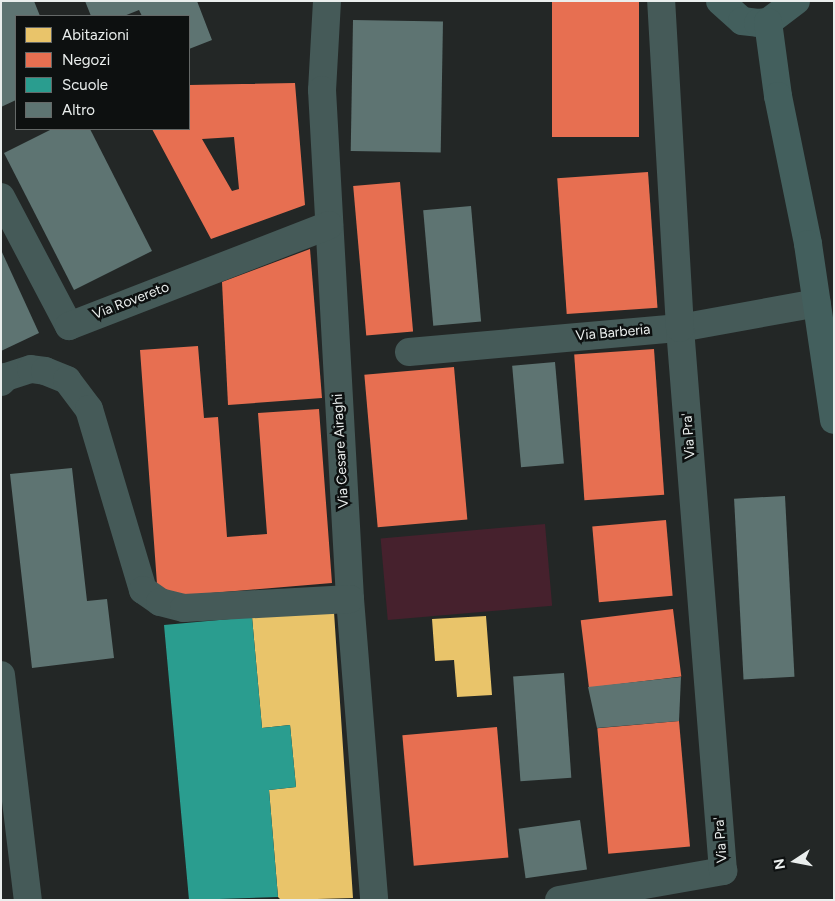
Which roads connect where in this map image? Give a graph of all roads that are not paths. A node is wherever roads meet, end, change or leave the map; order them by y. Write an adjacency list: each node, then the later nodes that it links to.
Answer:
1 (328, 1): 7 (street, Via Cesare Airaghi)
2 (661, 1): 9 (street, Via Pra')
3 (720, 1): 5 (main road)
4 (796, 1): 5 (main road)
5 (768, 22): 8 (main road)
6 (1, 197): 7 (street, Via Rovereto)
7 (329, 225): 13 (street, Via Cesare Airaghi)
8 (817, 302): 9 (street, Via Barberia); 12 (main road)
9 (680, 328): 10 (street, Via Barberia); 17 (street, Via Pra')
10 (409, 352)
11 (1, 382): 13 (street)
12 (834, 420)
13 (350, 599): 16 (street, Via Cesare Airaghi)
14 (1, 675): 15 (street)
15 (28, 900)
16 (374, 900)
17 (559, 900)

